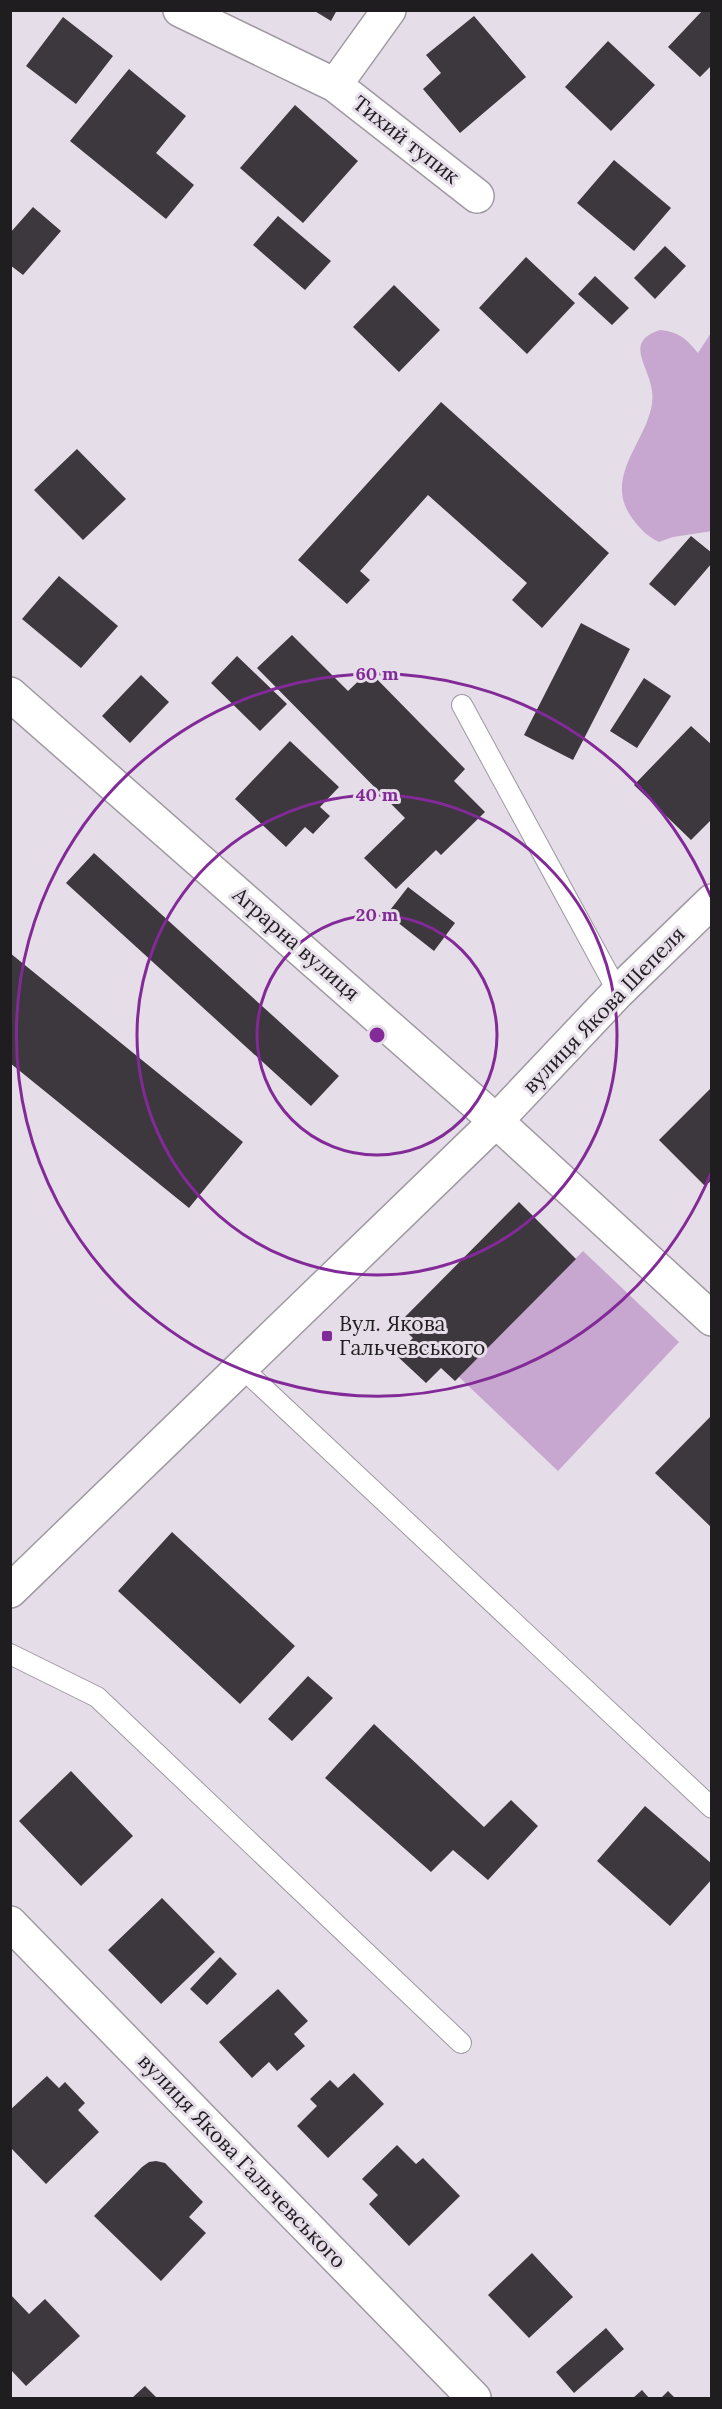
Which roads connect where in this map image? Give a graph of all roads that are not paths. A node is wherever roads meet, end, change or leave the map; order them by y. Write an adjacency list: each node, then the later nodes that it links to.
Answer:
1 (180, 10): 3 (street, Тихий тупик)
2 (389, 10): 3 (street, Тихий тупик)
3 (335, 85): 4 (street, Тихий тупик)
4 (477, 196)
5 (10, 694): 9 (street, Аграрна вулиця)
6 (462, 705): 8 (lane)
7 (711, 901): 8 (street, вулиця Якова Шепеля)
8 (618, 992): 9 (street, вулиця Якова Шепеля)
9 (496, 1121): 10 (street, Аграрна вулиця); 11 (street, вулиця Якова Шепеля)
10 (711, 1319)
11 (241, 1367): 12 (street, вулиця Якова Шепеля); 14 (lane)
12 (10, 1591)
13 (10, 1653): 16 (lane)
14 (711, 1808)
15 (10, 1923): 17 (street, вулиця Якова Гальчевського)
16 (461, 2043)
17 (474, 2398)

